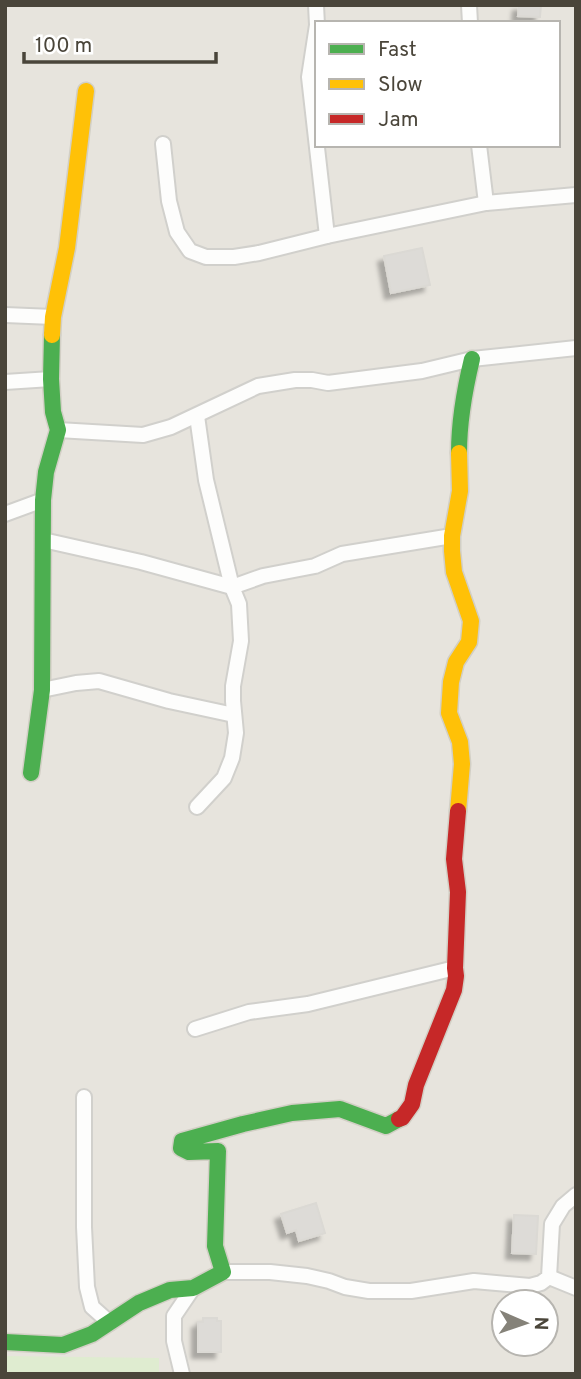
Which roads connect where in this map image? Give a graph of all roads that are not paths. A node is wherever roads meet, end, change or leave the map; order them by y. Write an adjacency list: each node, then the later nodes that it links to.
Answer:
1 (315, 38): 3 (street)
2 (86, 91): 11 (street)
3 (315, 130)
4 (163, 144): 9 (street)
5 (317, 147): 9 (street)
6 (479, 147): 8 (street)
7 (576, 195): 8 (street)
8 (486, 203): 9 (street)
9 (327, 236)
10 (5, 316): 11 (street)
11 (53, 317): 14 (street)
12 (576, 348): 13 (street)
13 (472, 359): 16 (street); 20 (street)
14 (51, 379): 15 (street); 17 (street)
15 (5, 382)
16 (197, 416): 17 (street); 22 (street)
17 (58, 430): 18 (street)
18 (43, 499): 19 (street); 21 (street)
19 (5, 514)
20 (452, 536): 22 (street); 27 (street)
21 (43, 540): 22 (street); 23 (street)
22 (232, 587): 24 (street)
23 (43, 690): 24 (street); 25 (street)
24 (234, 715): 26 (street)
25 (31, 773)
26 (197, 807)
27 (455, 968): 28 (street); 31 (street)
28 (195, 1029)
29 (84, 1097): 35 (street)
30 (576, 1195): 32 (street)
31 (223, 1272): 32 (street); 33 (street)
32 (549, 1276): 34 (street)
33 (193, 1288): 35 (street); 37 (street)
34 (576, 1288)
35 (110, 1323): 36 (street)
36 (5, 1342)
37 (182, 1374)

